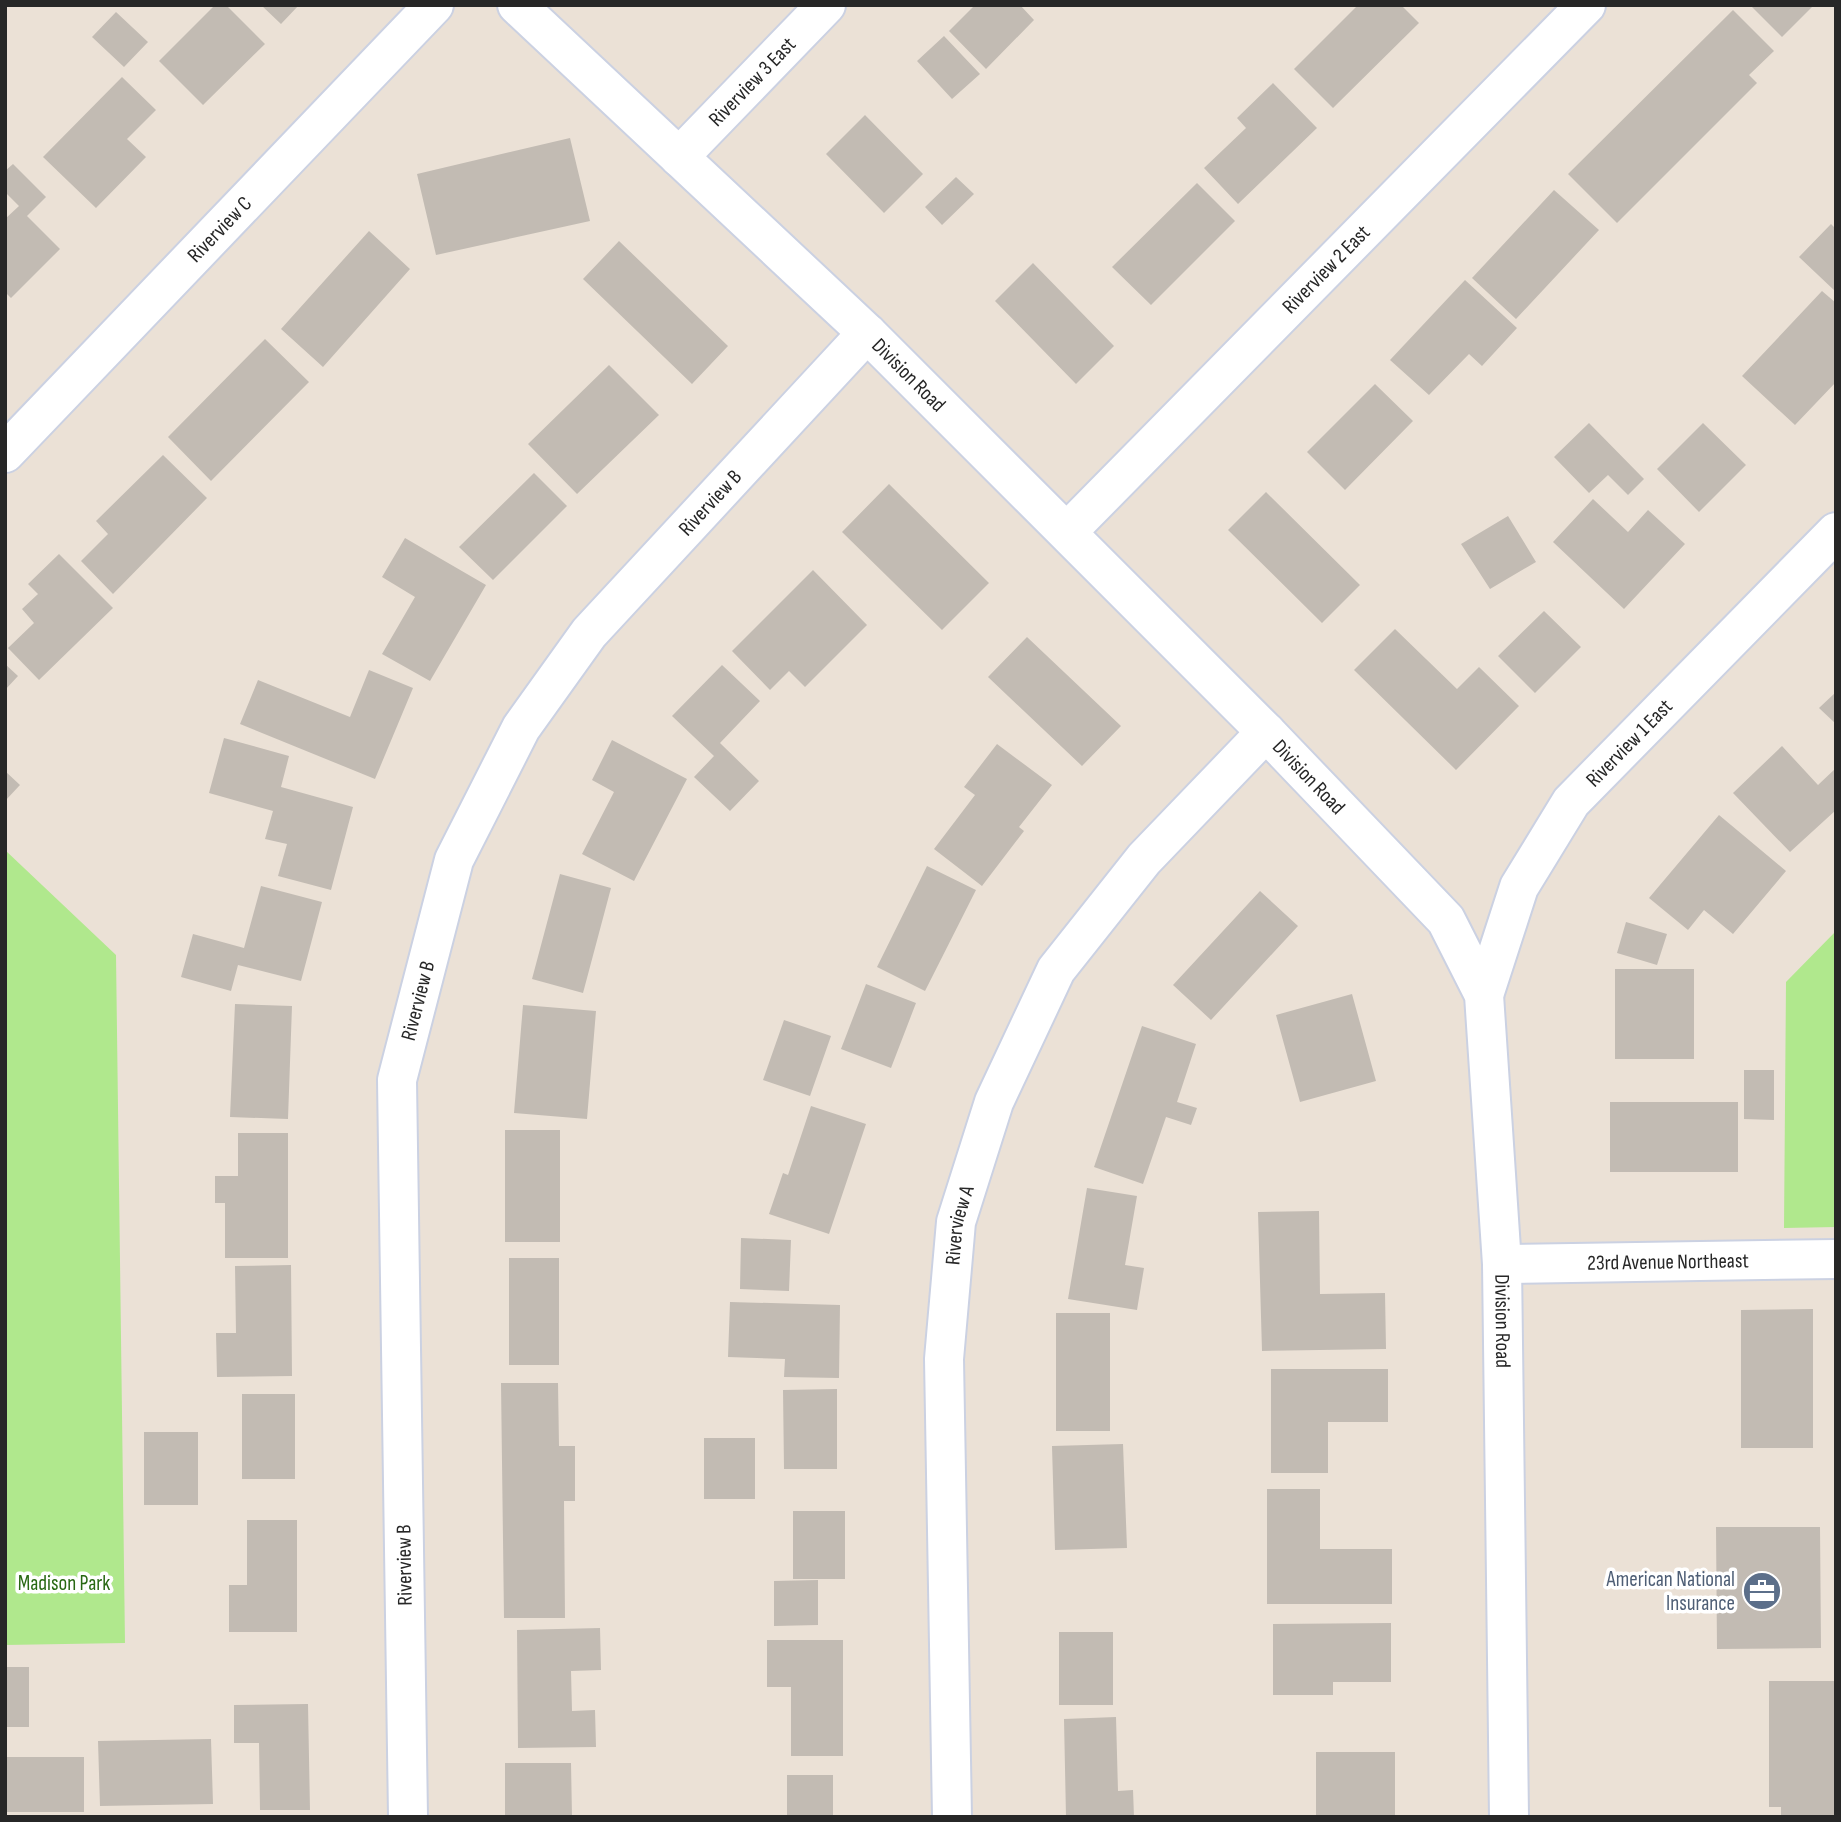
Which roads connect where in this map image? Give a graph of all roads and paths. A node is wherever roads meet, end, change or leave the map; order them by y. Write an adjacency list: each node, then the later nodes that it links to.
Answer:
1 (434, 5): 7 (street, Riverview C)
2 (517, 5): 5 (street, Division Road)
3 (826, 5): 5 (street, Riverview 3 East)
4 (1586, 5): 8 (street, Riverview 2 East)
5 (679, 157): 6 (street, Division Road)
6 (867, 333): 8 (street, Division Road); 14 (street, Riverview B)
7 (5, 453)
8 (1067, 532): 10 (street, Division Road)
9 (1836, 532): 11 (street, Riverview 1 East)
10 (1266, 732): 11 (street, Division Road); 15 (street, Riverview A)
11 (1484, 995): 13 (street, Division Road)
12 (1836, 1259): 13 (street, 23rd Avenue Northeast)
13 (1502, 1264): 16 (street, Division Road)
14 (408, 1817)
15 (952, 1817)
16 (1509, 1817)

